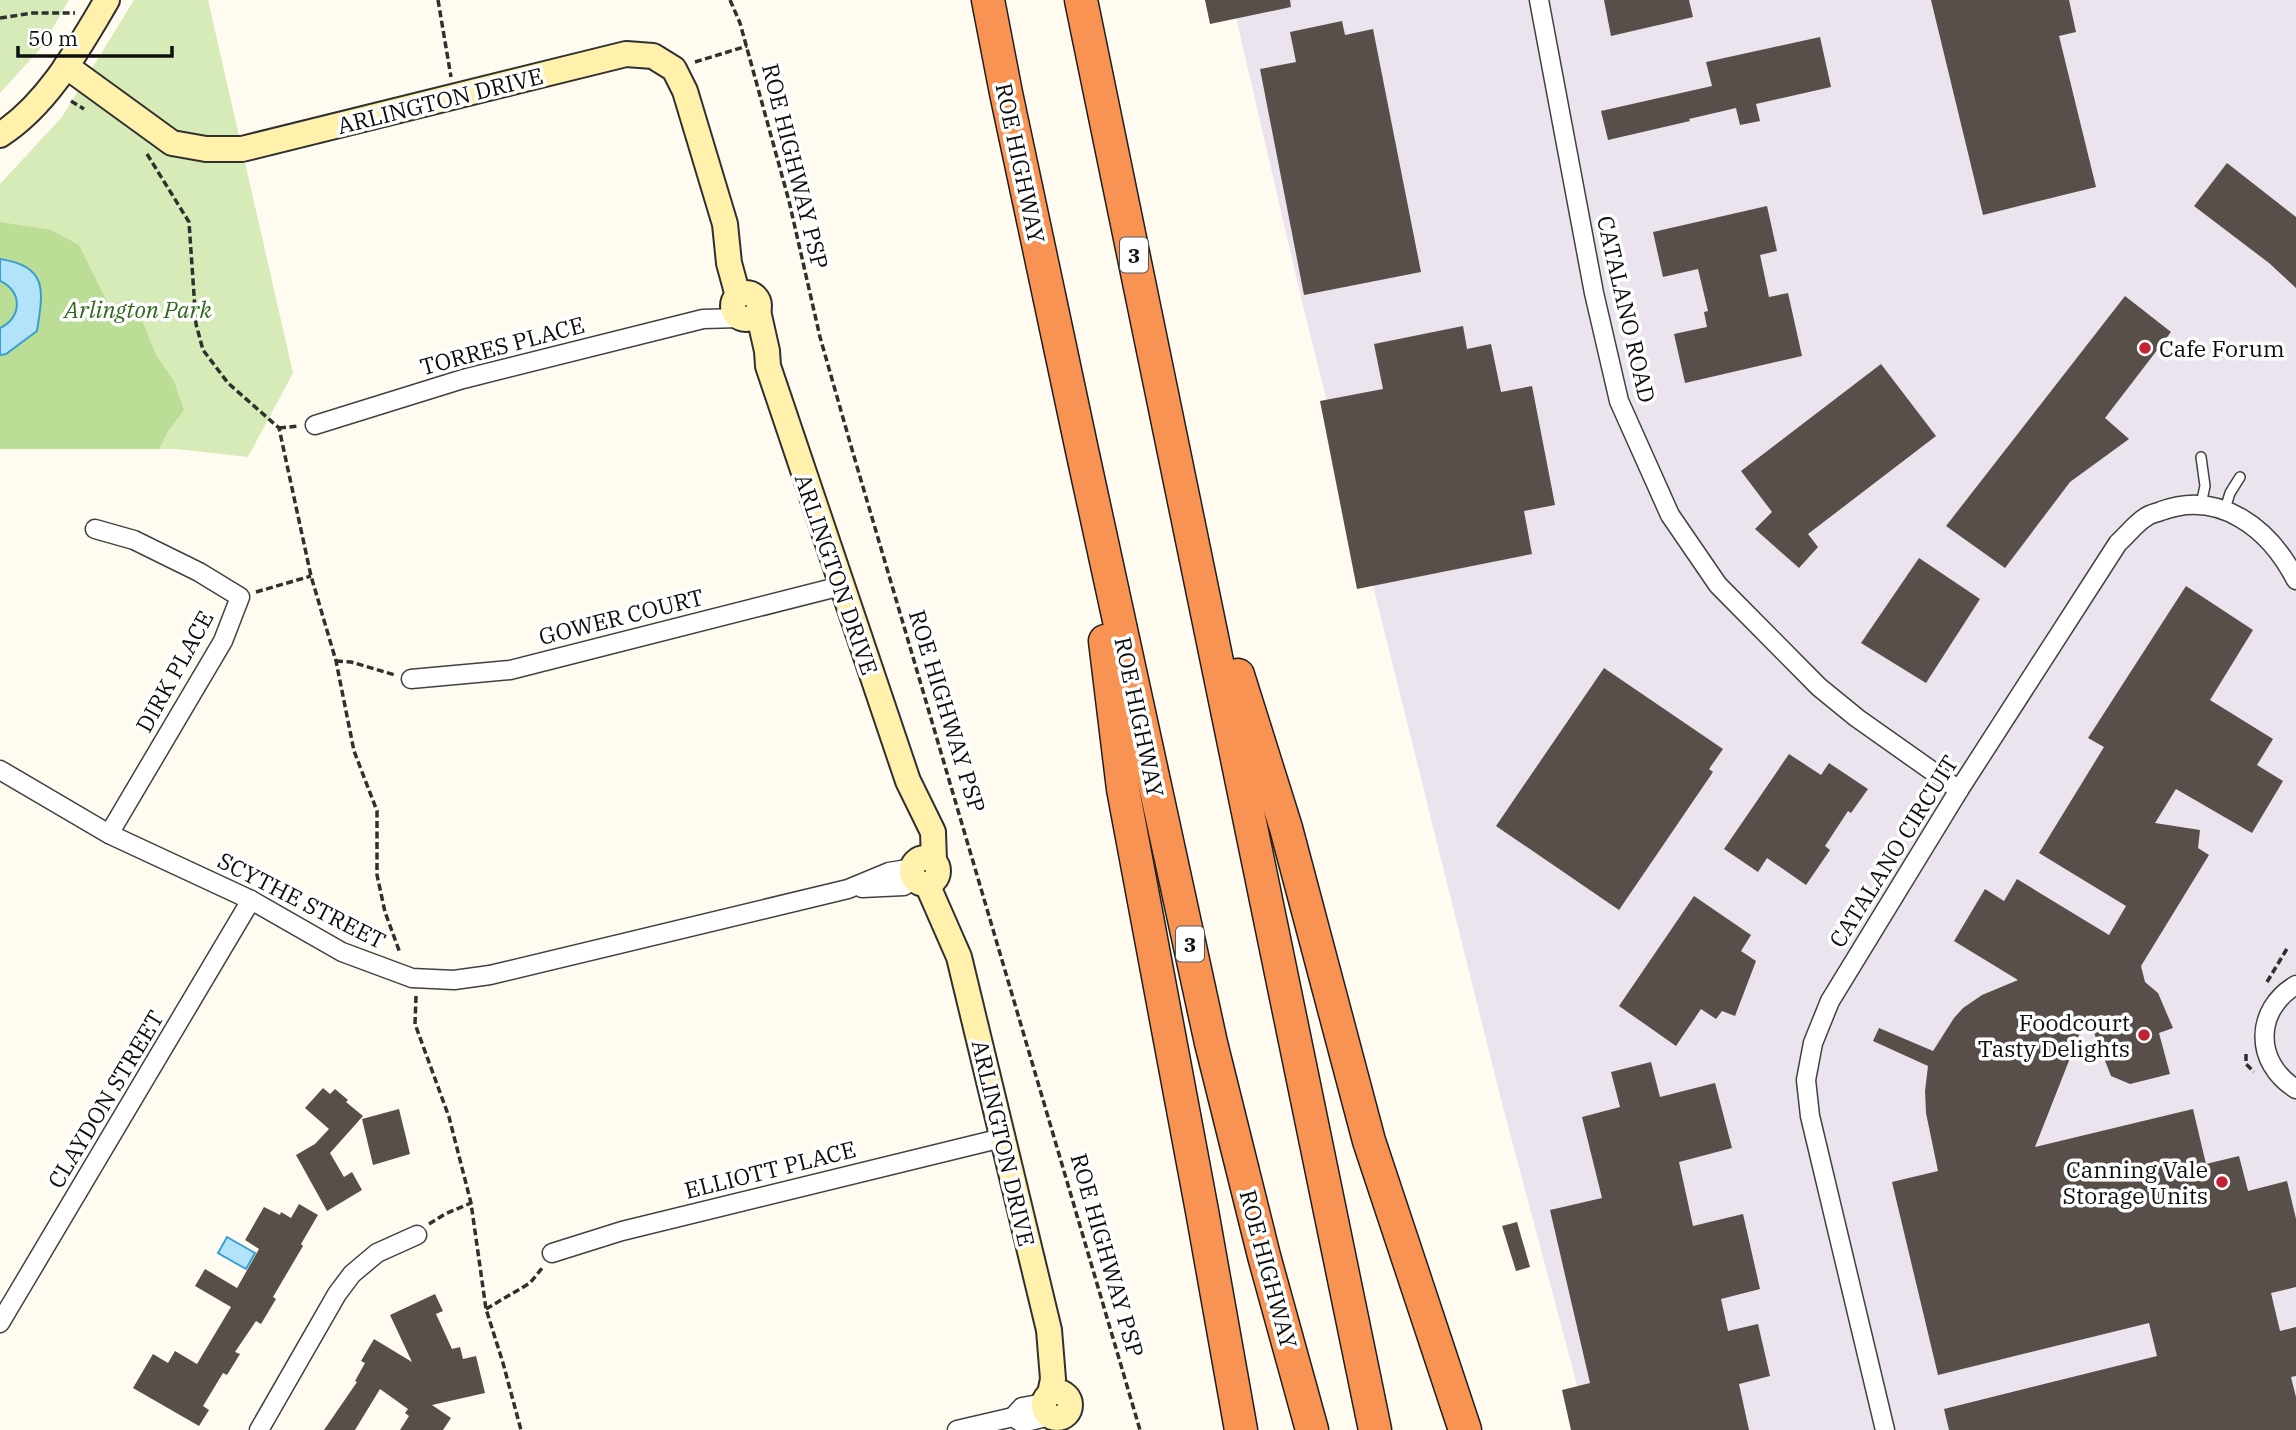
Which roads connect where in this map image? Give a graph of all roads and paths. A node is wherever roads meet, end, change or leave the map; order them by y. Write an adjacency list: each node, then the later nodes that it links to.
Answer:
1 (107, 0): 10 (street)
2 (438, 0): 12 (path)
3 (730, 0): 9 (path, ROE HIGHWAY PSP)
4 (988, 0): 19 (highway, ROE HIGHWAY / 3)
5 (1082, 0): 24 (highway, 3)
6 (1539, 0): 33 (street, CATALANO ROAD)
7 (76, 13): 8 (path)
8 (0, 18)
9 (747, 46): 11 (path); 50 (path, ROE HIGHWAY PSP)
10 (66, 66): 12 (street, ARLINGTON DRIVE); 15 (street)
11 (674, 69): 12 (street, ARLINGTON DRIVE); 17 (street, ARLINGTON DRIVE)
12 (454, 96)
13 (71, 101): 14 (path)
14 (94, 116)
15 (0, 135)
16 (141, 146): 26 (path)
17 (745, 307): 18 (street, TORRES PLACE); 28 (street, ARLINGTON DRIVE)
18 (315, 425)
19 (1083, 455): 51 (highway); 52 (highway, ROE HIGHWAY / 3)
20 (2202, 457): 22 (lane)
21 (2240, 477): 23 (lane)
22 (2201, 504): 23 (street, CATALANO CIRCUIT); 33 (street, CATALANO CIRCUIT)
23 (2225, 509): 27 (street, CATALANO CIRCUIT)
24 (1186, 510): 53 (highway, 3); 54 (highway)
25 (95, 529): 29 (street, DIRK PLACE)
26 (311, 576): 29 (path); 30 (path)
27 (2295, 576)
28 (841, 586): 31 (street, GOWER COURT); 35 (street, ARLINGTON DRIVE)
29 (240, 597): 34 (street, DIRK PLACE)
30 (336, 661): 31 (path); 37 (path)
31 (411, 679)
32 (0, 770): 34 (street, SCYTHE STREET)
33 (1959, 790): 55 (street, CATALANO CIRCUIT)
34 (109, 834): 36 (street, SCYTHE STREET)
35 (924, 871): 37 (street, SCYTHE STREET); 40 (street, ARLINGTON DRIVE)
36 (251, 900): 37 (street, SCYTHE STREET); 45 (street, CLAYDON STREET)
37 (412, 978): 41 (path)
38 (2296, 985): 39 (street)
39 (2296, 1088)
40 (1002, 1138): 43 (street, ELLIOTT PLACE); 46 (street, ARLINGTON DRIVE)
41 (471, 1203): 42 (path); 44 (path)
42 (417, 1235): 47 (street)
43 (552, 1253): 44 (path)
44 (486, 1309): 48 (path)
45 (0, 1323)
46 (1060, 1412): 49 (street)
47 (259, 1430)
48 (521, 1430)
49 (957, 1430)
50 (1140, 1430)
51 (1241, 1430)
52 (1312, 1430)
53 (1375, 1430)
54 (1465, 1430)
55 (1885, 1430)

